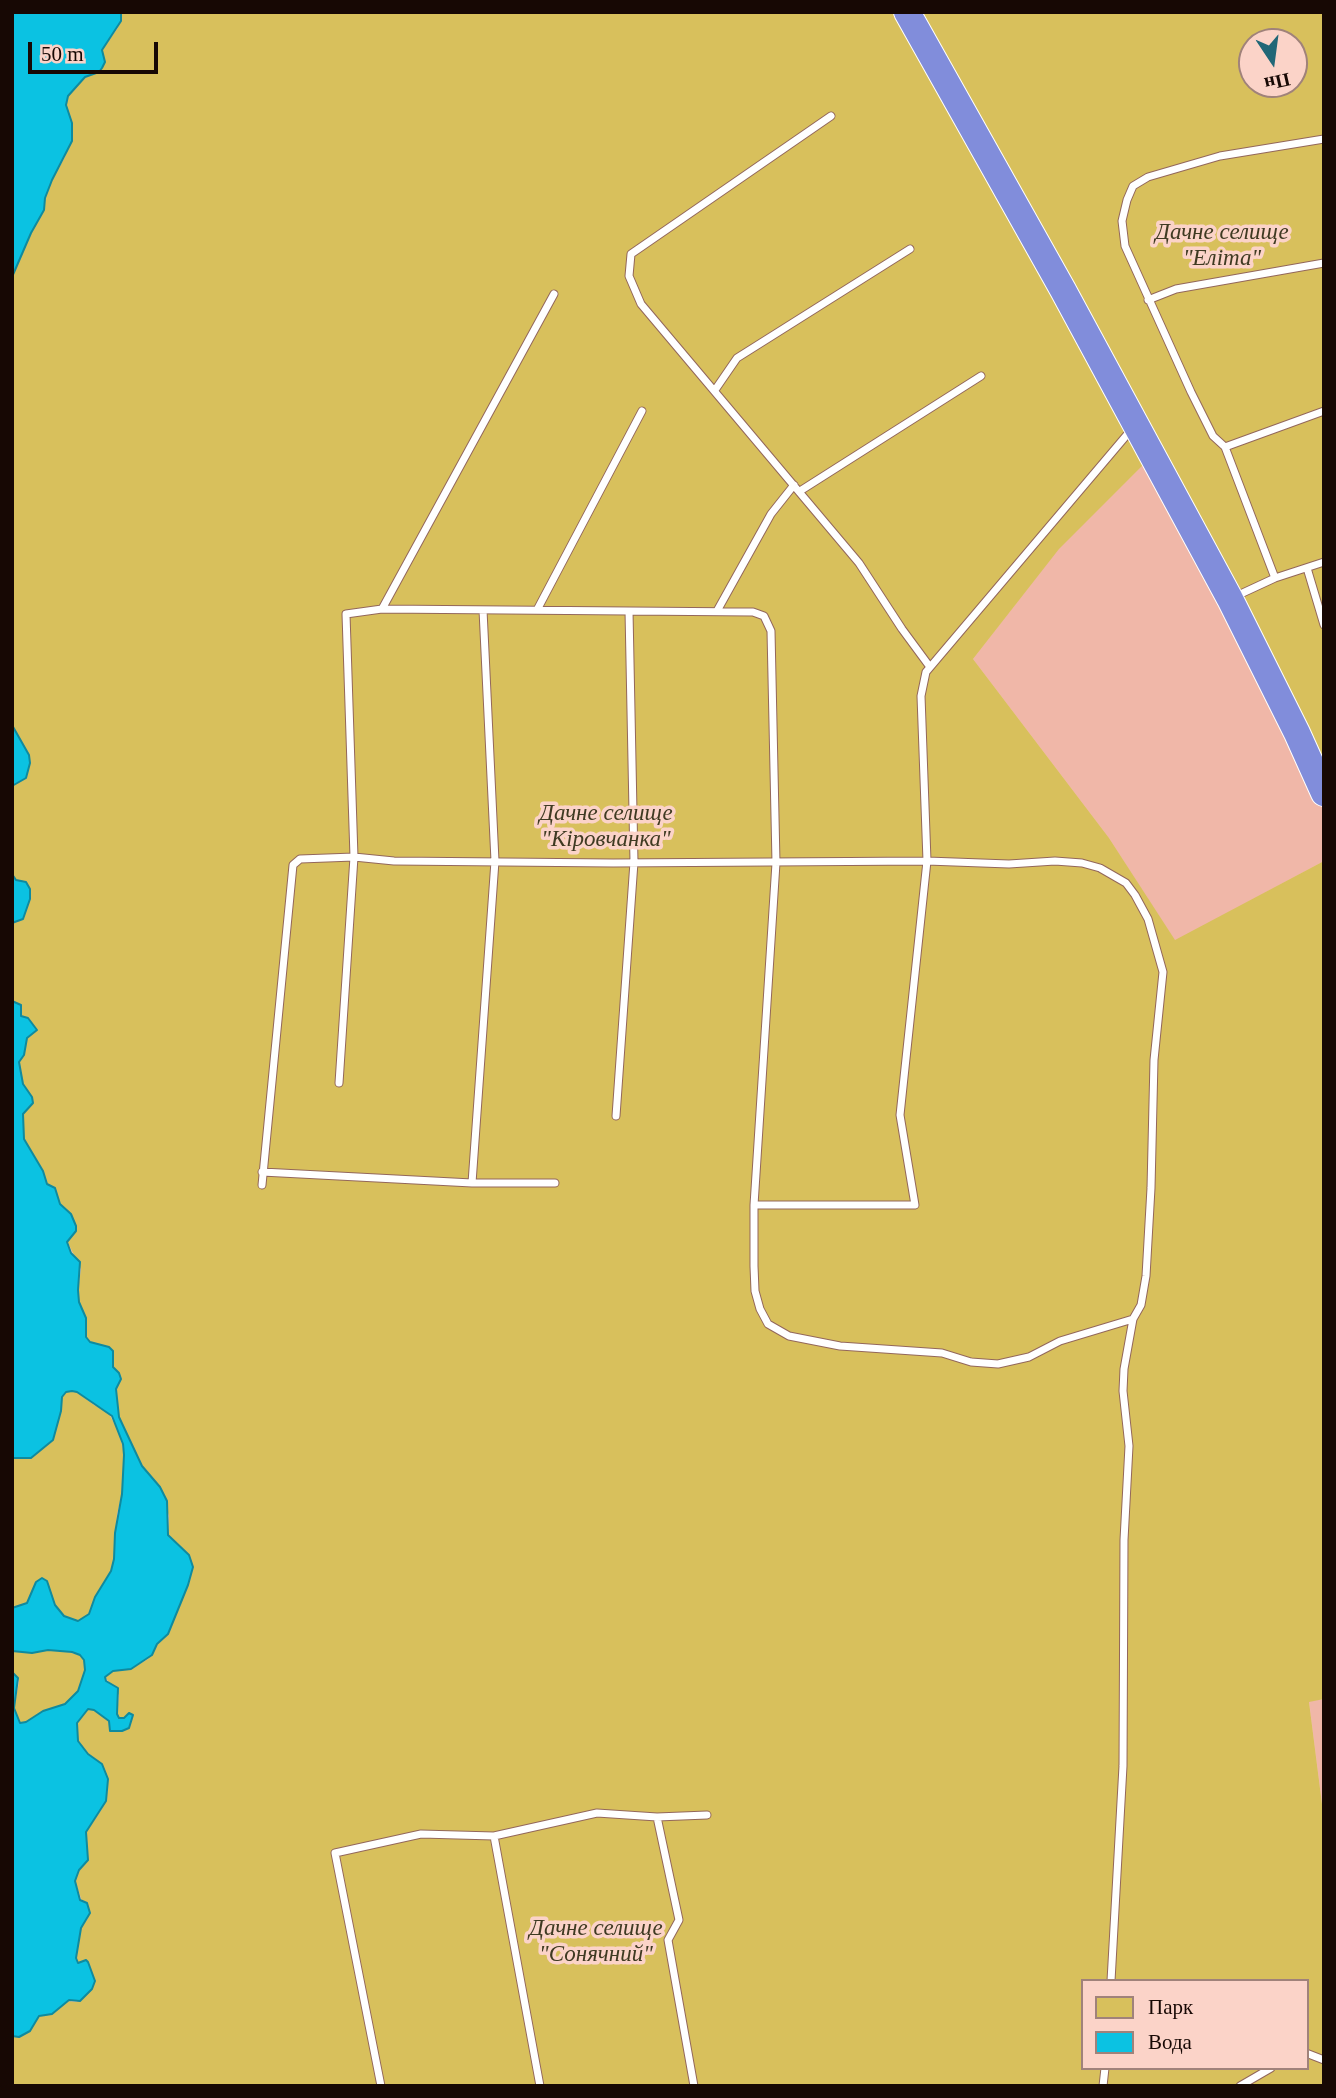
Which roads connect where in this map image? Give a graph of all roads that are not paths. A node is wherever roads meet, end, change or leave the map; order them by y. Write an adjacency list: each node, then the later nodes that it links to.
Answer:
1 (907, 12): 12 (highway)
2 (831, 116): 9 (lane)
3 (1324, 139): 7 (lane)
4 (910, 248): 9 (lane)
5 (1324, 263): 7 (lane)
6 (554, 294): 19 (lane)
7 (1148, 300): 13 (lane)
8 (981, 376): 14 (lane)
9 (715, 390): 14 (lane)
10 (642, 411): 21 (lane)
11 (1324, 411): 13 (lane)
12 (1136, 424): 18 (highway); 25 (lane)
13 (1225, 447): 17 (lane)
14 (797, 488): 23 (lane); 25 (lane)
15 (1324, 562): 16 (lane)
16 (1307, 568): 17 (lane); 24 (lane)
17 (1275, 578): 18 (lane)
18 (1230, 599): 26 (highway)
19 (382, 609): 20 (lane); 27 (lane)
20 (483, 610): 21 (lane); 28 (lane)
21 (537, 610): 22 (lane)
22 (629, 611): 23 (lane); 30 (lane)
23 (717, 611): 31 (lane)
24 (1324, 625)
25 (930, 667): 29 (lane)
26 (1324, 793)
27 (354, 857): 28 (lane); 32 (lane); 34 (lane)
28 (495, 861): 30 (lane); 35 (lane)
29 (926, 861): 31 (lane); 38 (lane); 39 (lane)
30 (634, 862): 31 (lane); 33 (lane)
31 (776, 863): 38 (lane)
32 (339, 1083)
33 (616, 1116)
34 (262, 1172): 35 (lane); 37 (lane)
35 (472, 1183): 36 (lane)
36 (555, 1183)
37 (261, 1185)
38 (754, 1205): 39 (lane)
39 (1133, 1319): 43 (lane)
40 (707, 1815): 41 (lane)
41 (657, 1817): 42 (lane); 47 (lane)
42 (494, 1836): 45 (lane); 46 (lane)
43 (1111, 1979)
44 (1268, 2070): 48 (lane)
45 (381, 2086)
46 (540, 2086)
47 (694, 2086)
48 (1240, 2086)

